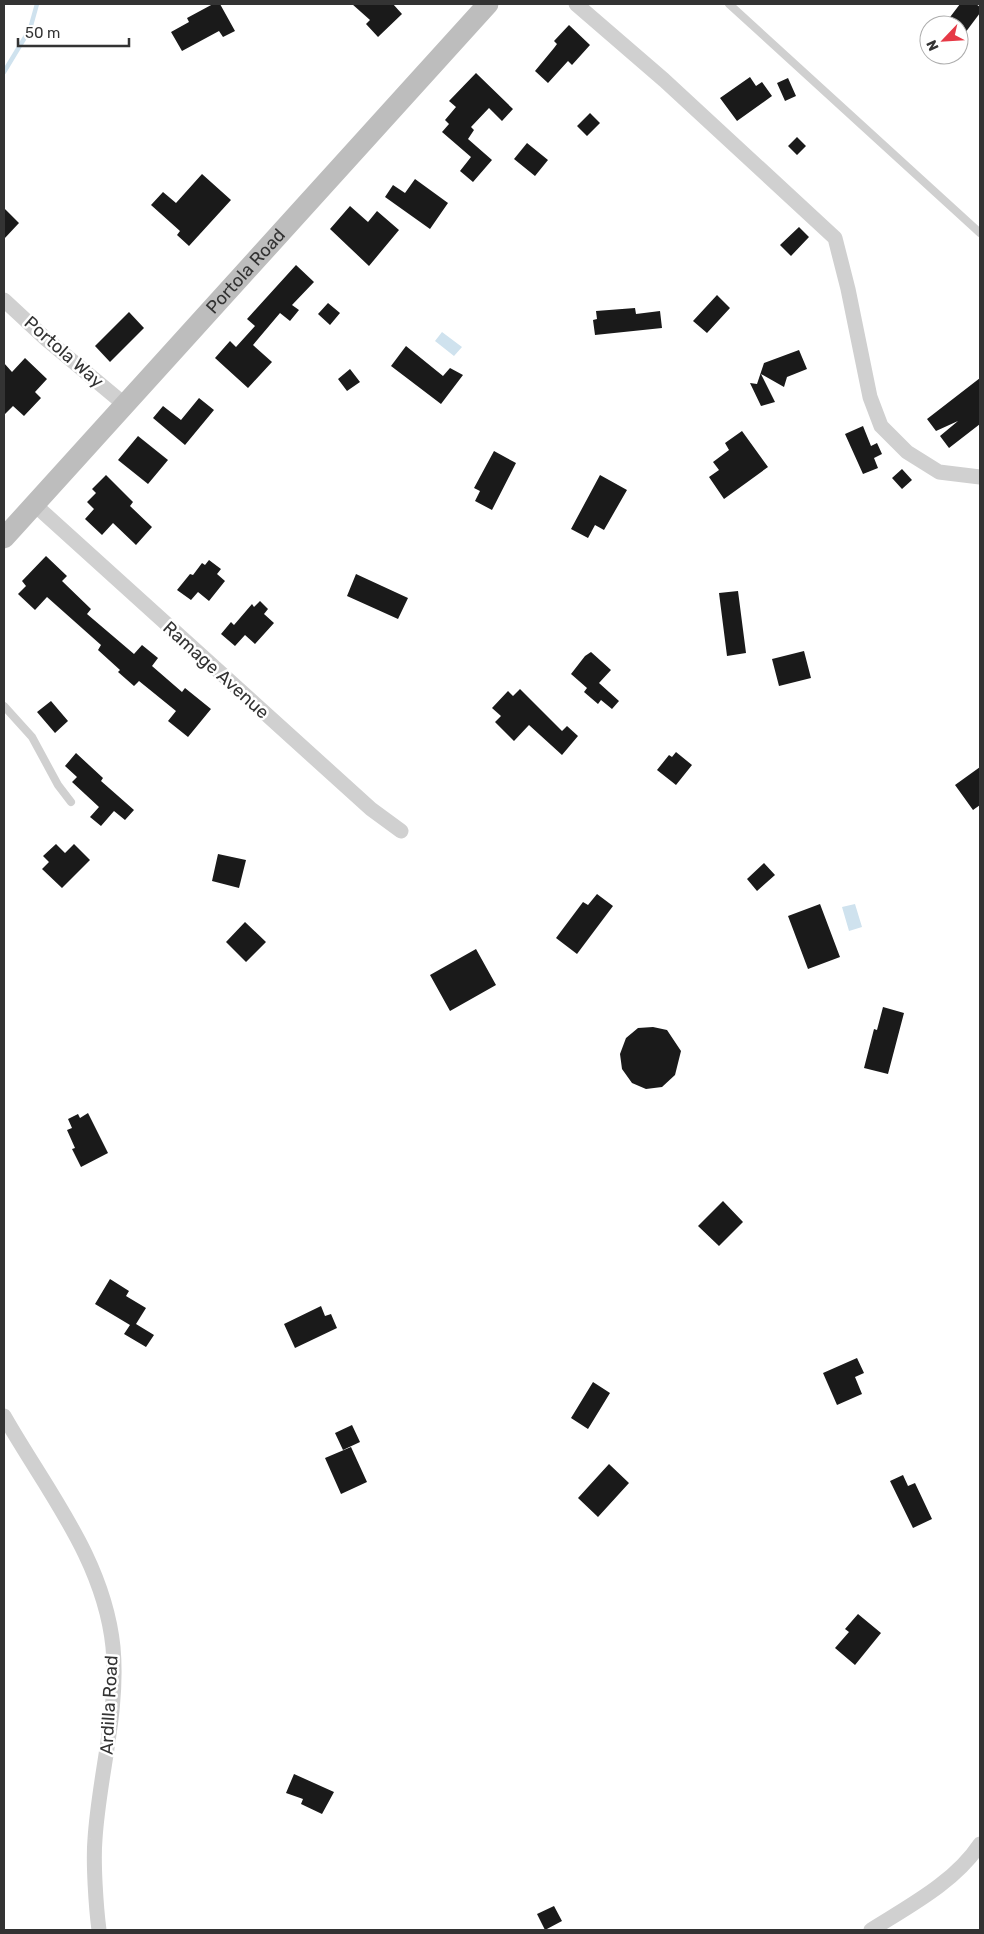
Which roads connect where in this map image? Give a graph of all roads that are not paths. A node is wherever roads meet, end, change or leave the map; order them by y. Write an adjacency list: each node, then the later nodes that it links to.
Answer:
1 (488, 4): 6 (street, Portola Road)
2 (576, 4): 7 (street)
3 (729, 4): 4 (lane)
4 (980, 233)
5 (4, 300): 6 (street, Portola Way)
6 (124, 404): 8 (street, Portola Road)
7 (980, 477)
8 (35, 505): 9 (street, Portola Road); 12 (street, Ramage Avenue)
9 (4, 538)
10 (4, 706): 11 (lane)
11 (70, 802)
12 (401, 831)
13 (4, 1416): 15 (street, Ardilla Road)
14 (980, 1844): 16 (street)
15 (99, 1930)
16 (871, 1930)

